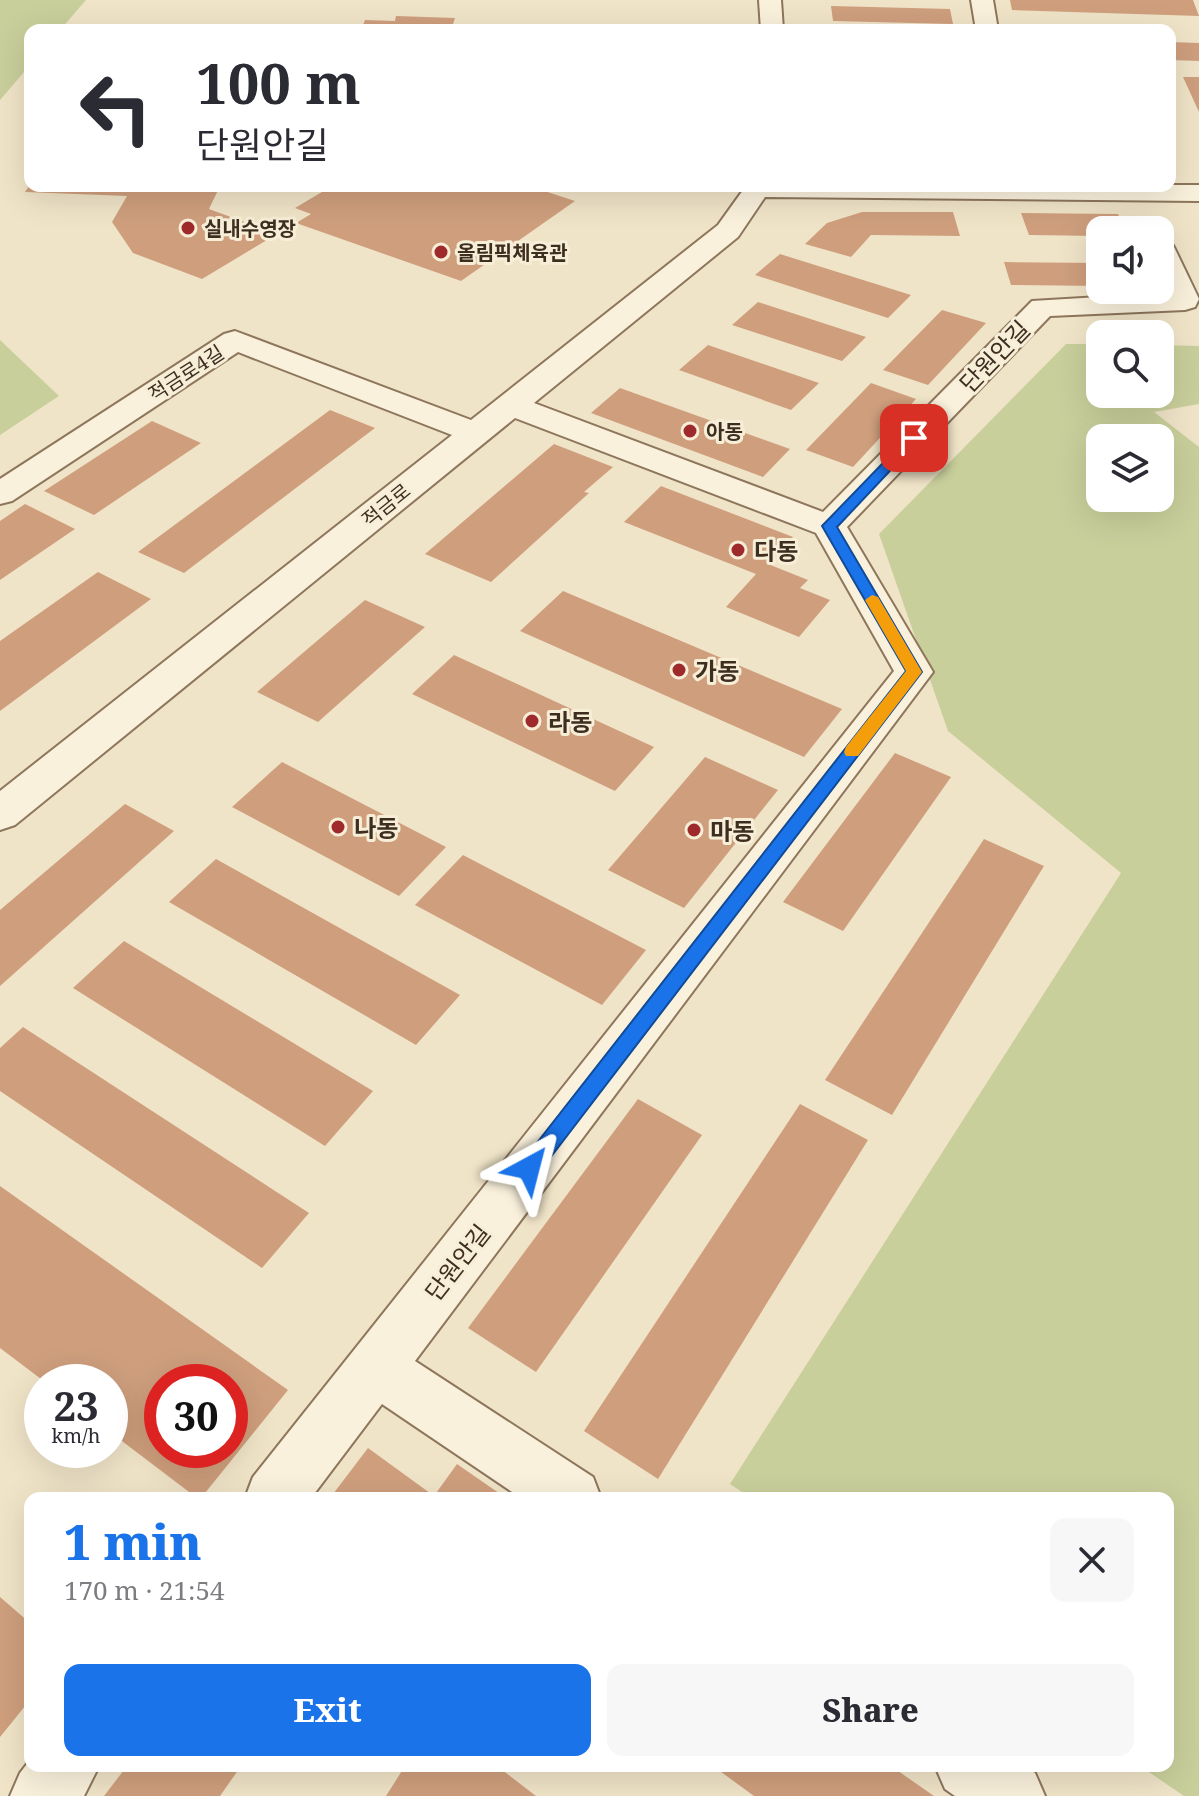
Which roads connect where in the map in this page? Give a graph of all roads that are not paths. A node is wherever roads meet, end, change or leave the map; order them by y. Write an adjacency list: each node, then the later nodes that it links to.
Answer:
1 (770, 0): 3 (street)
2 (982, 0): 4 (street)
3 (772, 24)
4 (986, 24)
5 (755, 192): 13 (street, 적금로)
6 (1119, 192): 9 (street)
7 (1158, 192): 8 (street)
8 (1199, 193)
9 (1140, 216)
10 (1174, 277): 11 (street, 단원안길)
11 (1174, 301)
12 (1114, 304): 16 (street, 단원안길)
13 (512, 406): 14 (street, 적금로); 16 (street)
14 (476, 433): 15 (street, 적금로4길); 17 (street, 적금로)
15 (0, 494)
16 (829, 526): 18 (street, 단원안길)
17 (0, 814)
18 (376, 1367): 19 (street); 20 (street)
19 (279, 1492)
20 (563, 1492)
21 (61, 1772): 23 (street)
22 (977, 1772): 24 (street)
23 (43, 1796)
24 (1012, 1796)

